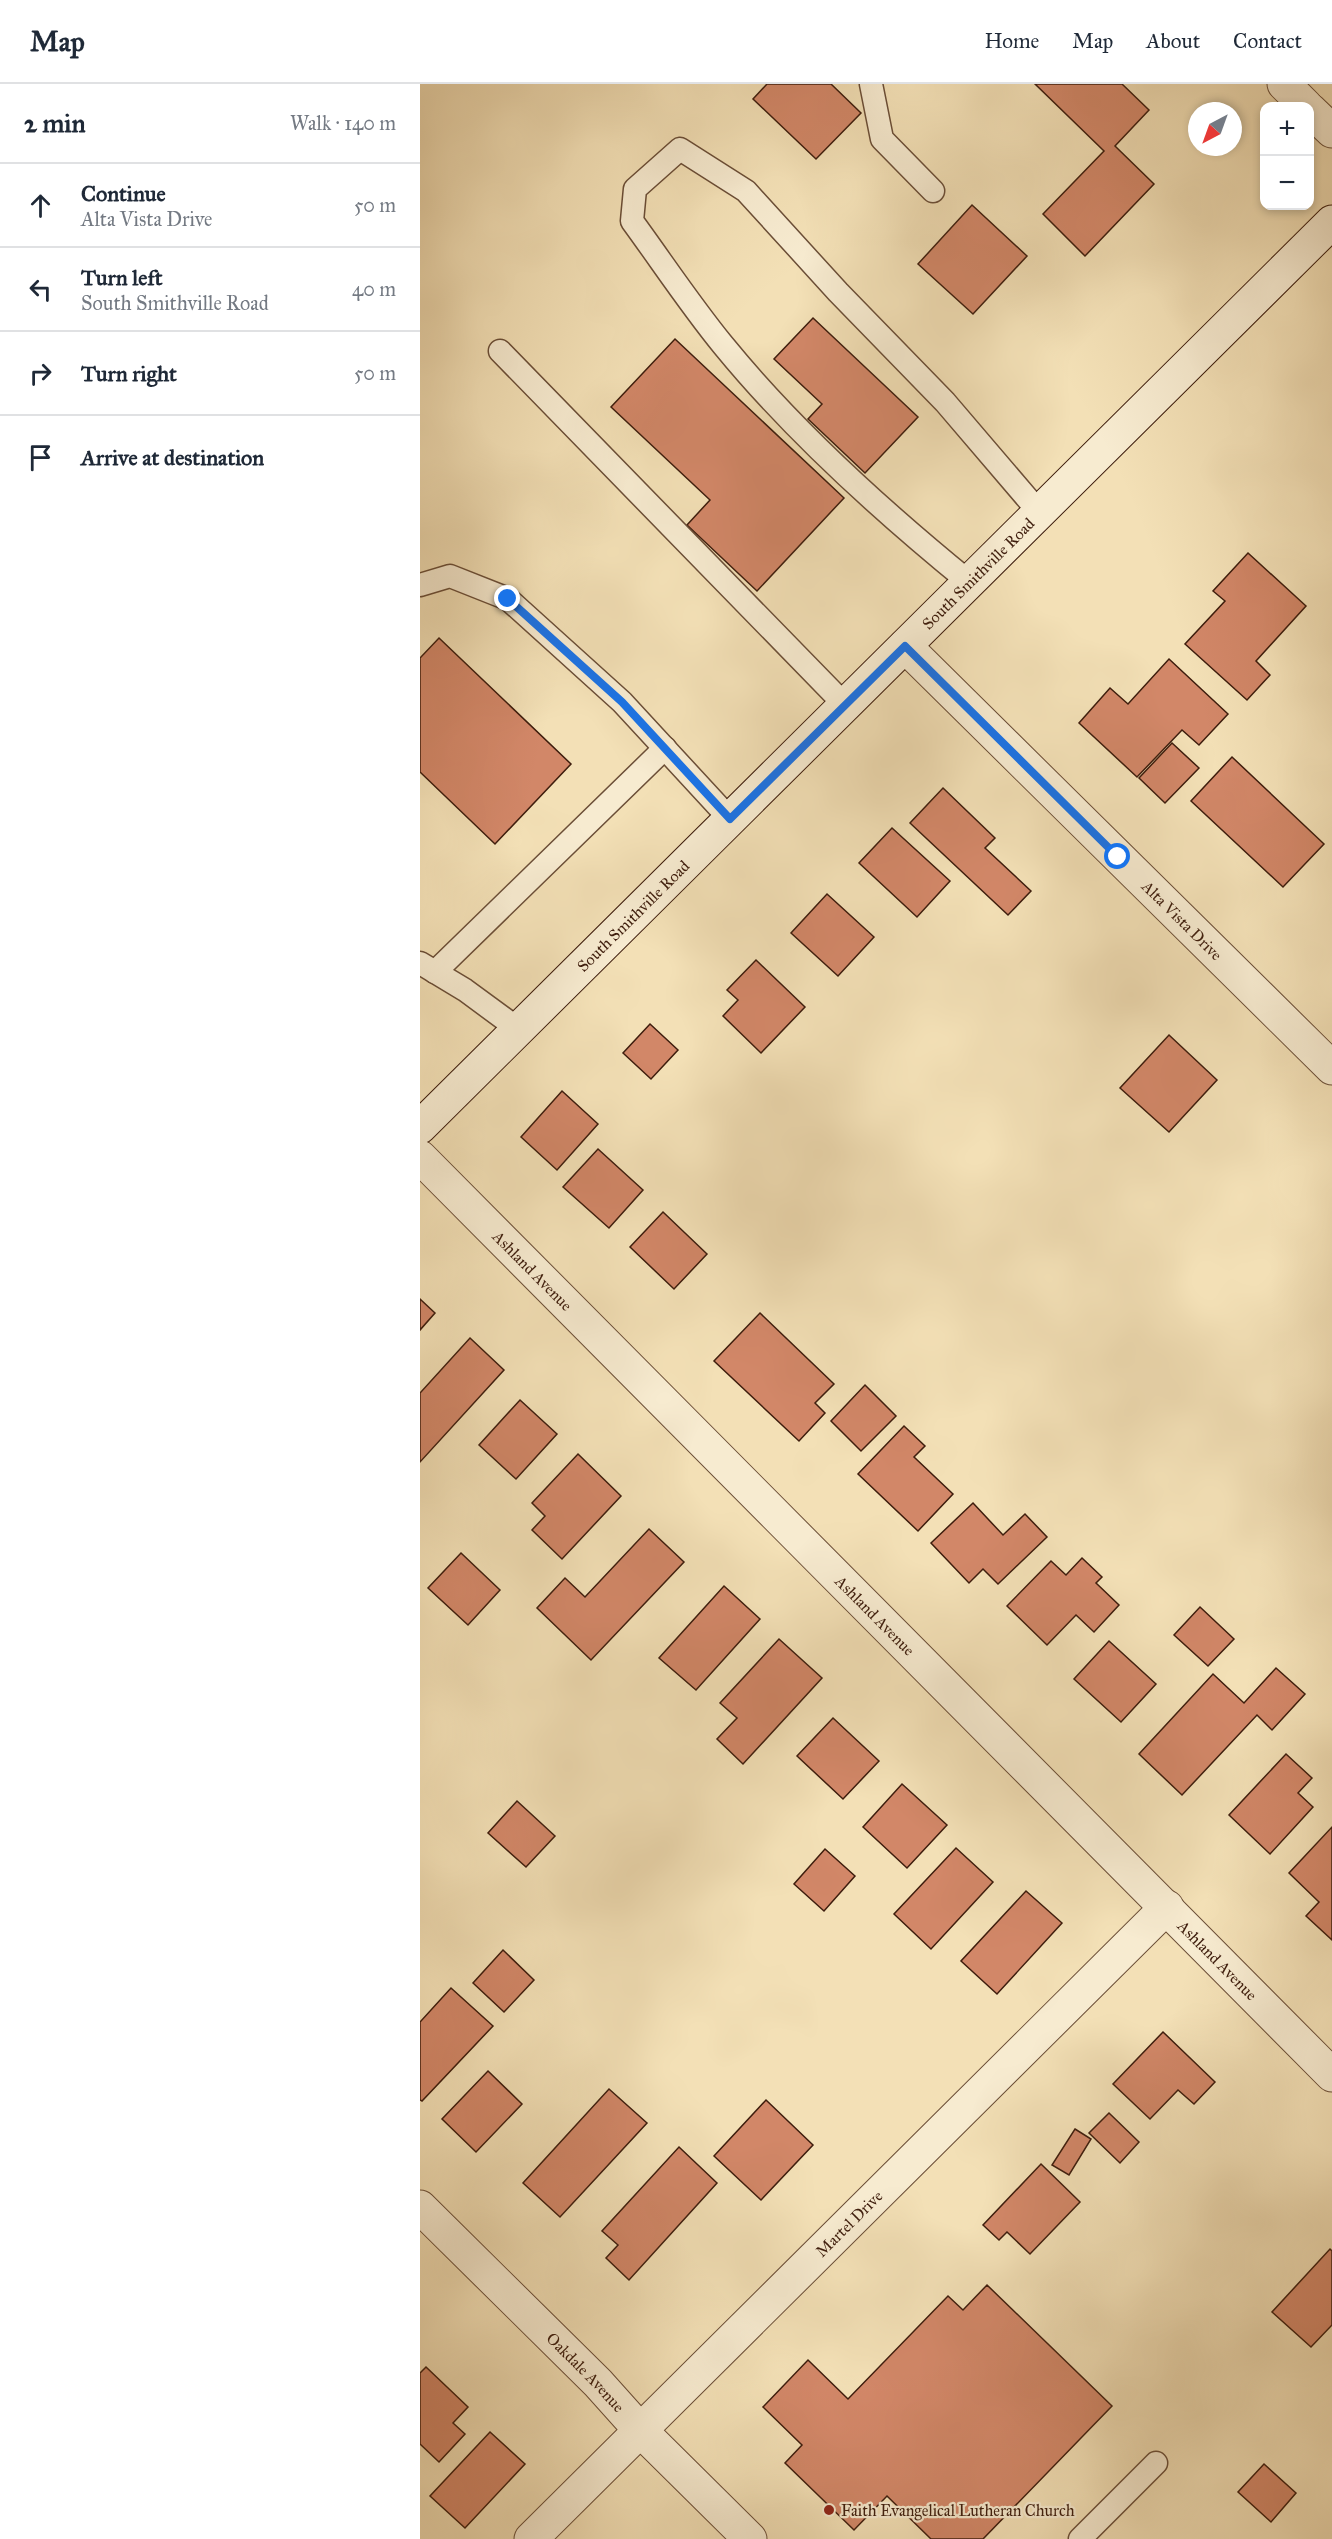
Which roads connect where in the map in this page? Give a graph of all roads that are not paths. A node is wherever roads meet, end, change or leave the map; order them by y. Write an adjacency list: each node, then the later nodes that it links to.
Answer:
1 (872, 84): 6 (lane)
2 (1284, 84): 3 (street)
3 (1302, 102)
4 (1314, 114): 5 (street)
5 (1332, 131)
6 (933, 191)
7 (1332, 222): 9 (street, South Smithville Road)
8 (500, 351): 13 (lane)
9 (1039, 512): 10 (street, South Smithville Road); 10 (lane)
10 (969, 582): 12 (street, South Smithville Road)
11 (420, 585): 14 (lane)
12 (905, 646): 13 (street, South Smithville Road); 18 (street, Alta Vista Drive)
13 (845, 705): 15 (street, South Smithville Road)
14 (665, 748): 15 (lane); 16 (lane)
15 (730, 819): 17 (street, South Smithville Road)
16 (428, 967): 17 (lane)
17 (518, 1029): 19 (street, South Smithville Road)
18 (1332, 1068)
19 (420, 1127)
20 (420, 1157): 21 (street, Ashland Avenue)
21 (1167, 1907): 22 (street, Ashland Avenue); 24 (street, Martel Drive)
22 (1332, 2075)
23 (420, 2207): 24 (street, Oakdale Avenue)
24 (641, 2431): 26 (street, Martel Drive); 27 (street, Oakdale Avenue)
25 (1156, 2463): 28 (lane)
26 (531, 2539)
27 (750, 2539)
28 (1080, 2539)

